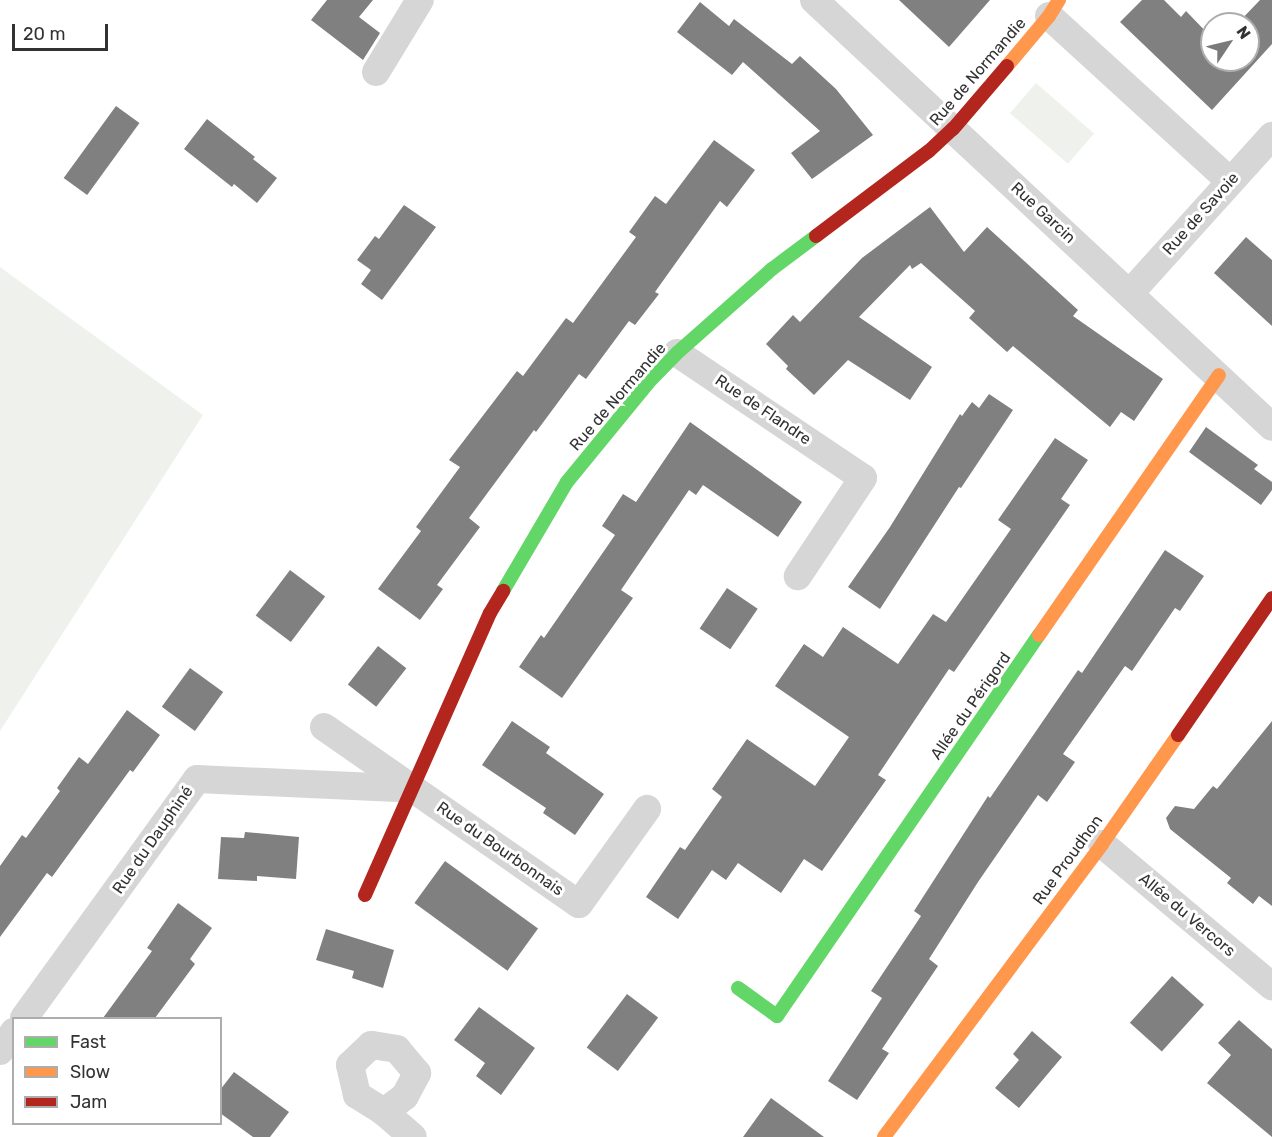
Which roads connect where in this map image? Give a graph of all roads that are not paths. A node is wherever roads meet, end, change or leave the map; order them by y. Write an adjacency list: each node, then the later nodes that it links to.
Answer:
1 (420, 0): 4 (street)
2 (814, 0): 5 (street, Rue Garcin)
3 (1054, 8): 5 (street, Rue de Normandie); 7 (street)
4 (376, 72)
5 (953, 129): 8 (street, Rue Garcin); 9 (street, Rue de Normandie)
6 (1272, 136): 7 (street, Rue de Savoie)
7 (1230, 182): 8 (street, Rue de Savoie)
8 (1130, 293): 10 (street, Rue Garcin)
9 (677, 352): 12 (street, Rue de Flandre); 15 (street, Rue de Normandie)
10 (1218, 375): 11 (street, Rue Garcin); 20 (street, Allée du Périgord)
11 (1272, 427)
12 (798, 576)
13 (1272, 598): 17 (street, Rue Proudhon)
14 (324, 727): 15 (street, Rue du Bourbonnais)
15 (414, 789): 16 (street, Rue du Bourbonnais); 18 (street, Rue de Normandie); 21 (street, Rue du Dauphiné)
16 (647, 809)
17 (1102, 844): 19 (street, Allée du Vercors); 26 (street, Rue Proudhon)
18 (365, 895)
19 (1272, 986)
20 (738, 988)
21 (25, 1017)
22 (12, 1035): 23 (street)
23 (0, 1051)
24 (384, 1112): 25 (street)
25 (414, 1137)
26 (884, 1137)

